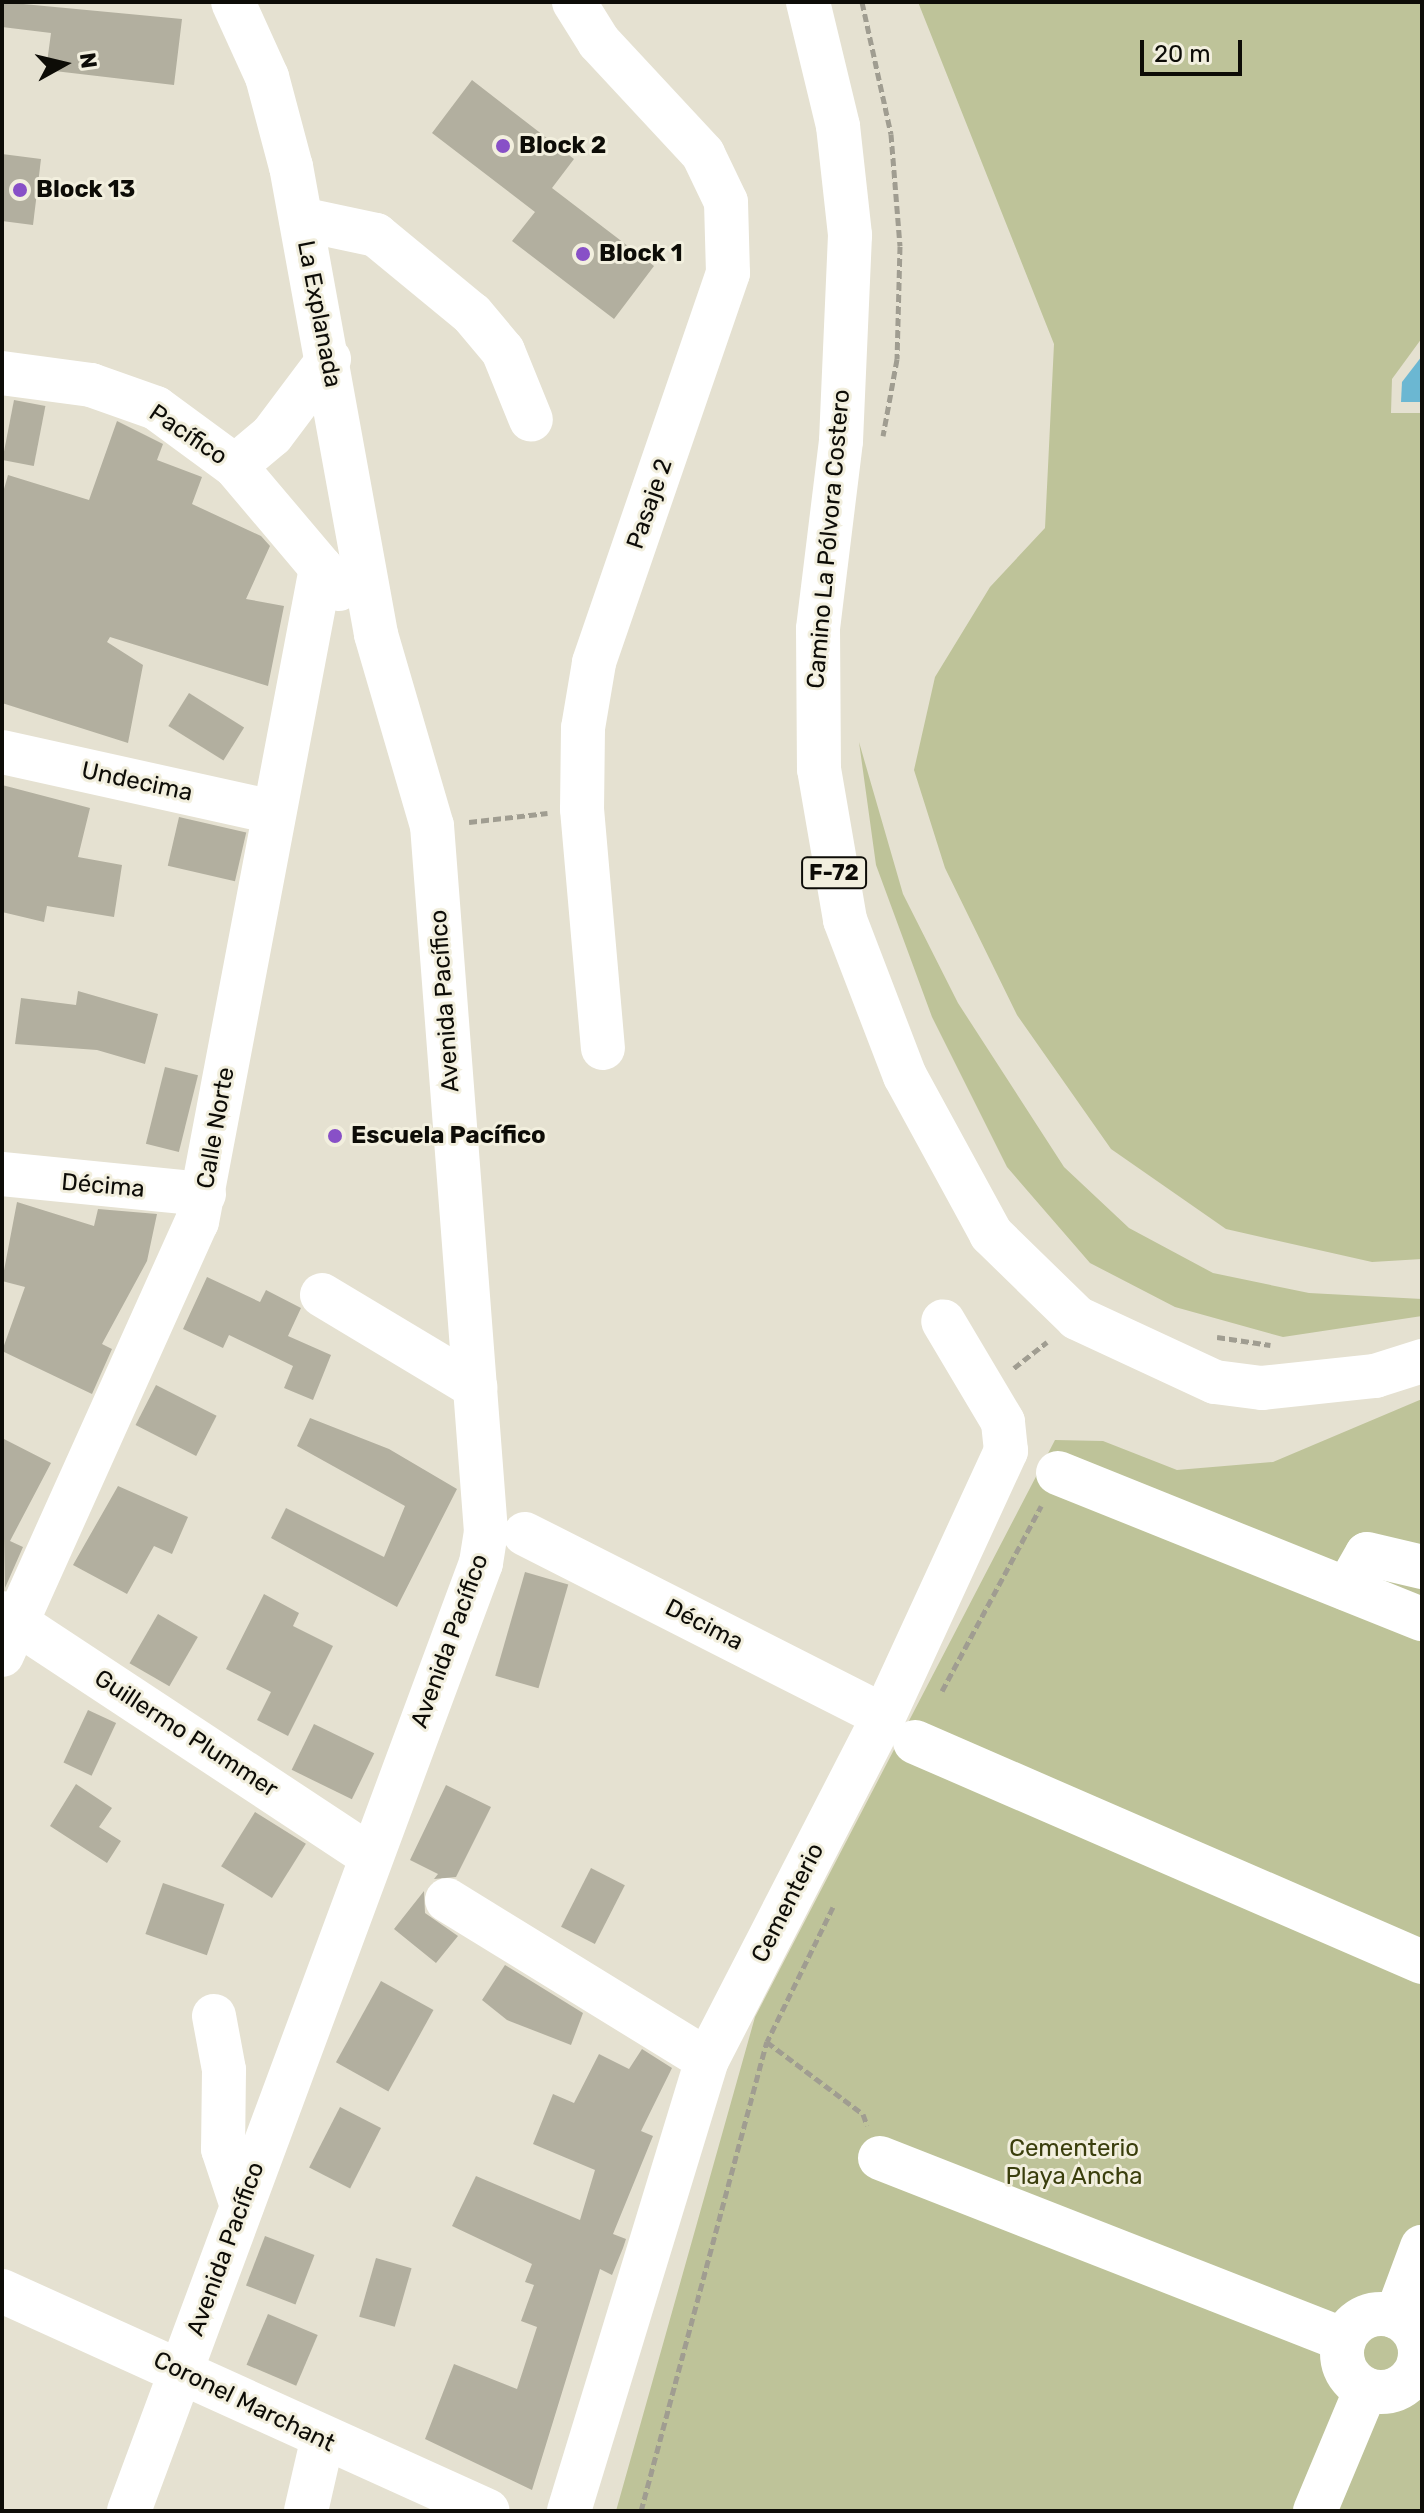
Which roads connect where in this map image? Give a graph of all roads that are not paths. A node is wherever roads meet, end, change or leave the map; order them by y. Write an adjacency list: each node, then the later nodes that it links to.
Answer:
1 (233, 2): 4 (street, La Explanada)
2 (574, 2): 13 (street, Pasaje 2)
3 (808, 2): 18 (street, Camino La Pólvora Costero / F-72)
4 (301, 219): 5 (street, La Explanada); 7 (street)
5 (329, 359): 8 (street, Pacífico); 10 (street, La Explanada)
6 (2, 373): 8 (street, Pacífico)
7 (531, 420)
8 (235, 466): 9 (street, Pacífico)
9 (321, 568): 10 (street, Pacífico); 12 (street, Calle Norte)
10 (376, 634): 19 (street, Avenida Pacífico)
11 (2, 752): 12 (street, Undecima)
12 (272, 812): 15 (street, Calle Norte)
13 (603, 1048)
14 (2, 1174): 15 (street, Décima)
15 (204, 1194): 25 (street, Calle Norte)
16 (322, 1295): 19 (street)
17 (943, 1321): 26 (street, Cementerio)
18 (1422, 1361)
19 (475, 1387): 27 (street, Avenida Pacífico)
20 (1058, 1473): 23 (street)
21 (525, 1534): 26 (street, Décima)
22 (1422, 1567): 23 (street)
23 (1347, 1589): 24 (street)
24 (1422, 1619)
25 (7, 1630): 27 (street, Guillermo Plummer)
26 (899, 1729): 29 (street, Décima); 31 (street, Cementerio)
27 (370, 1856): 33 (street, Avenida Pacífico)
28 (447, 1900): 31 (street)
29 (1422, 1962)
30 (214, 2016): 33 (street)
31 (707, 2060): 45 (street, Cementerio)
32 (880, 2158): 37 (street)
33 (242, 2206): 38 (street, Avenida Pacífico)
34 (1422, 2247): 36 (street)
35 (2, 2291): 38 (street, Coronel Marchant)
36 (1396, 2317): 37 (street); 39 (street)
37 (1344, 2340): 40 (street)
38 (181, 2372): 41 (street, Coronel Marchant); 42 (street, Avenida Pacífico)
39 (1419, 2372): 40 (street)
40 (1366, 2389): 46 (street)
41 (322, 2441): 43 (street); 44 (street, Coronel Marchant)
42 (129, 2511)
43 (306, 2511)
44 (488, 2511)
45 (569, 2511)
46 (1315, 2511)

